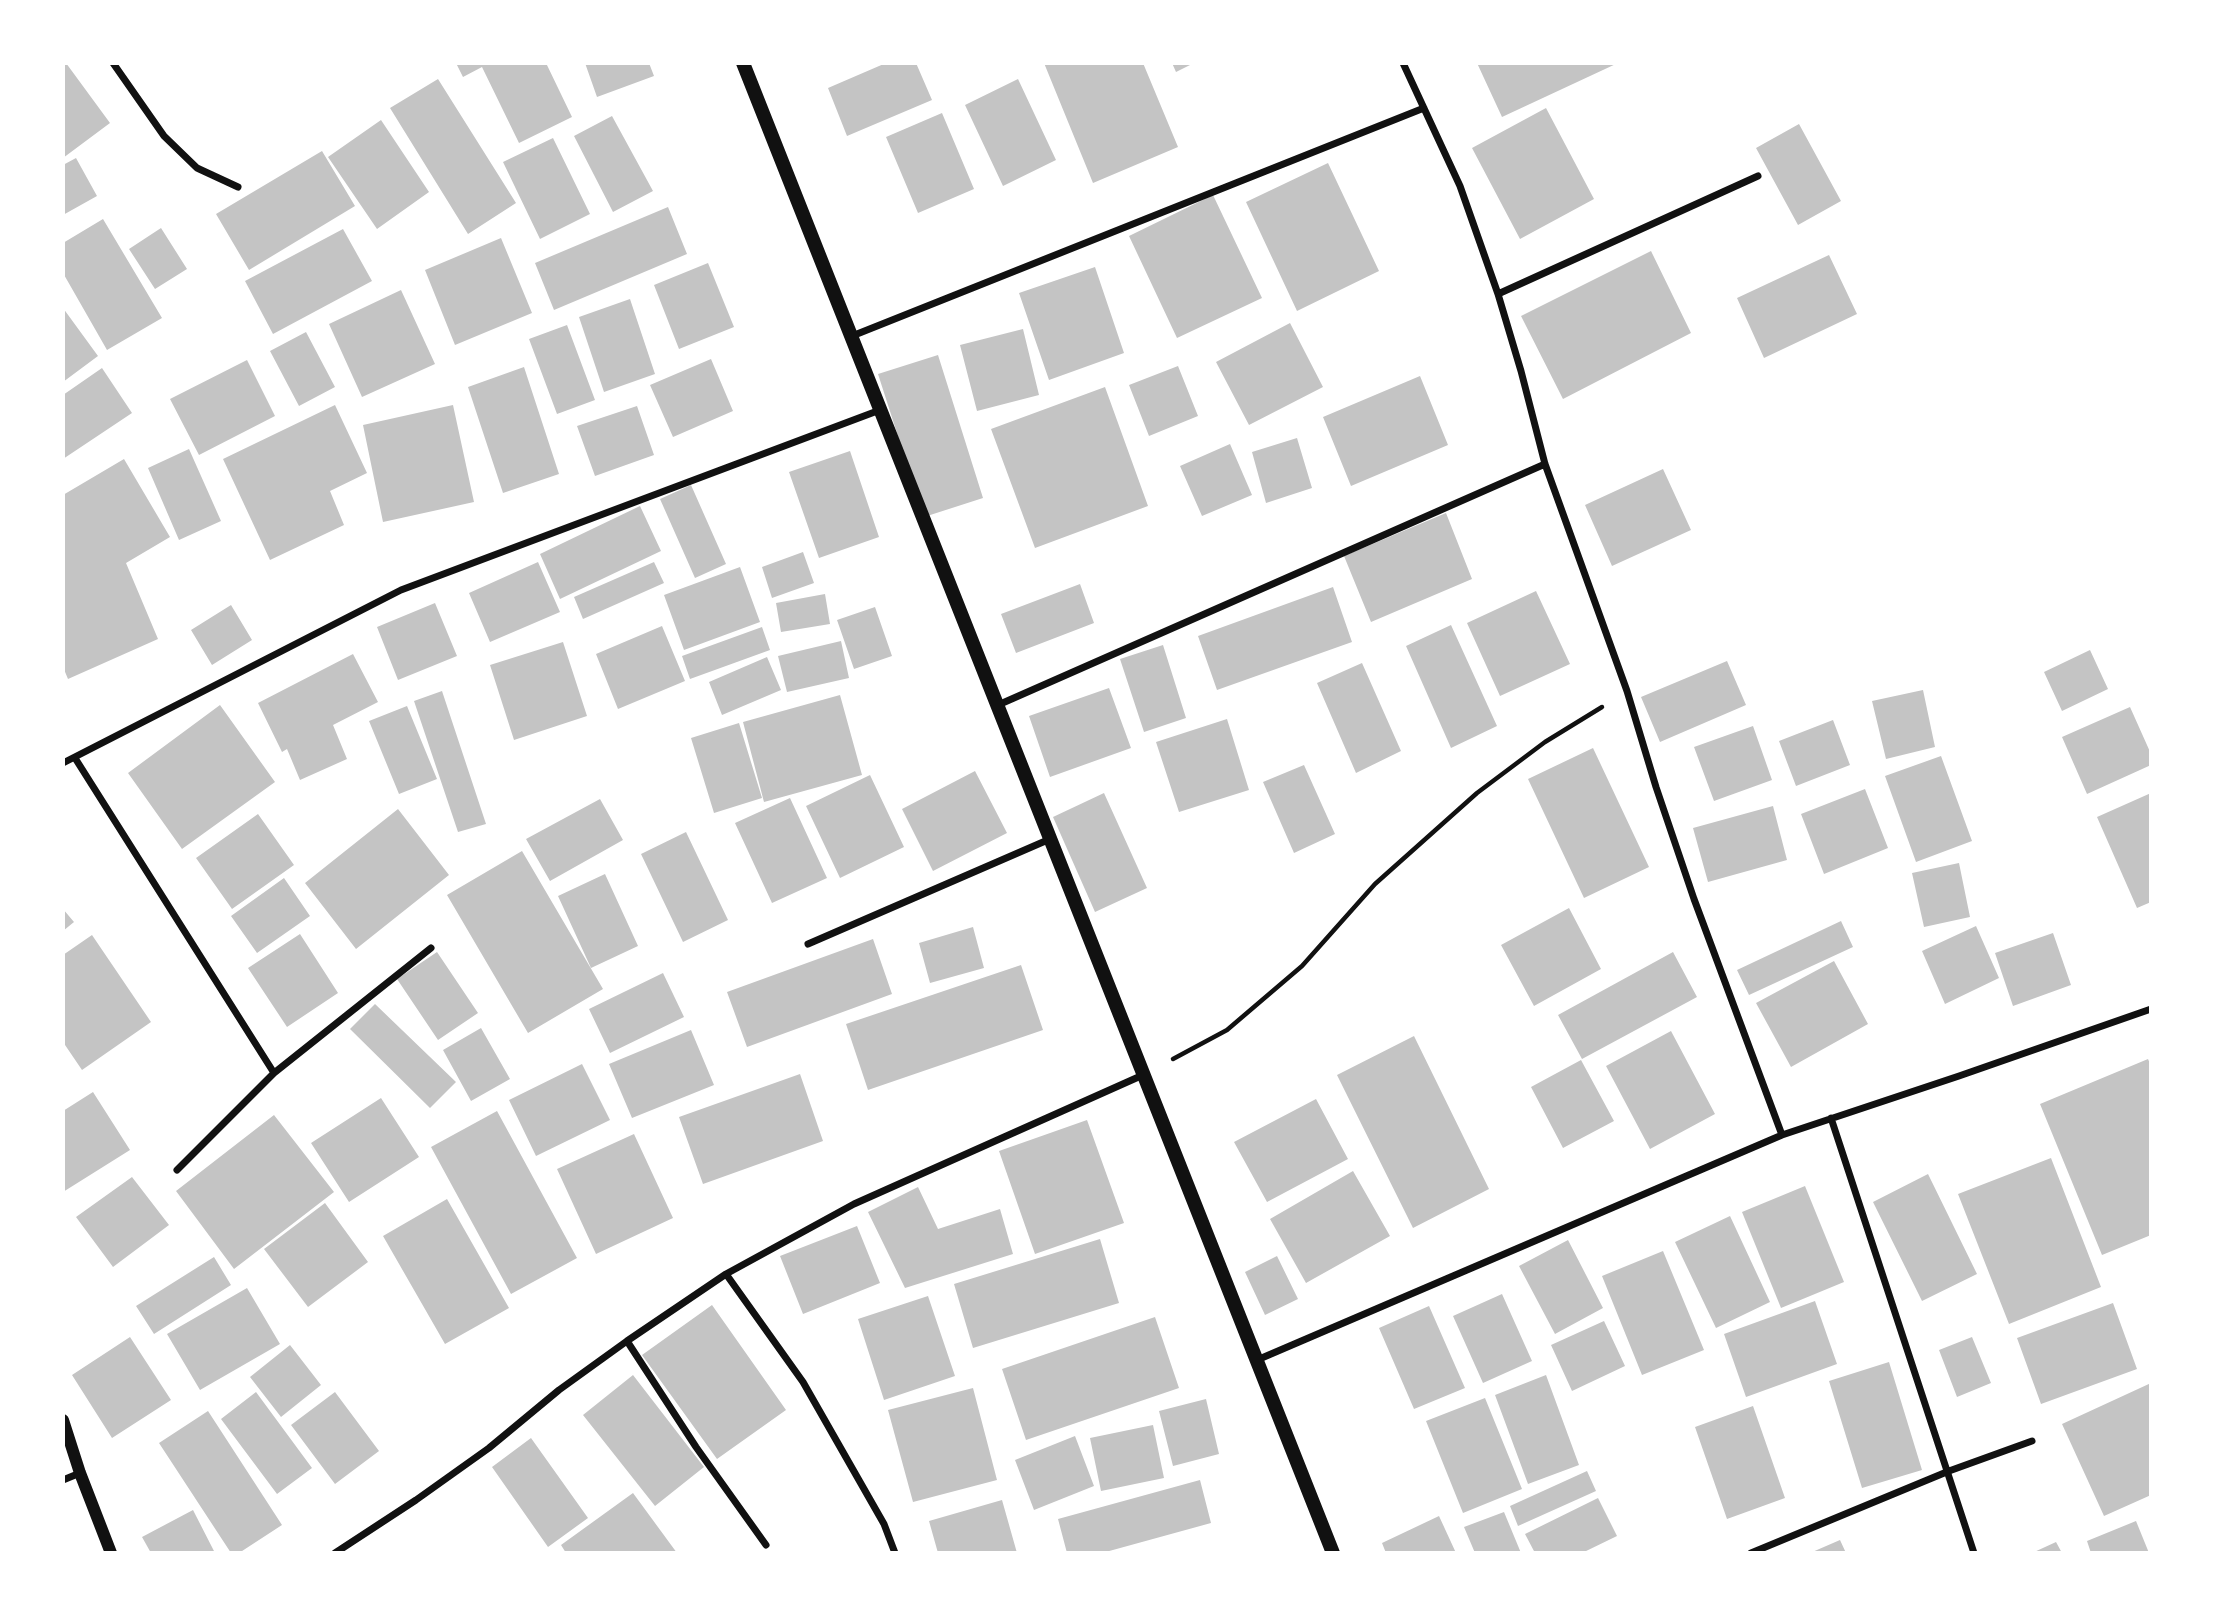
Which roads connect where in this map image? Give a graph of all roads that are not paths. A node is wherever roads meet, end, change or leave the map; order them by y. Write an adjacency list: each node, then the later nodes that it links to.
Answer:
1 (113, 63): 6 (street)
2 (1403, 63): 4 (street)
3 (746, 64): 8 (main road)
4 (1423, 108): 7 (street); 8 (street)
5 (1758, 176): 7 (street)
6 (238, 187)
7 (1498, 294): 10 (street)
8 (851, 336): 9 (main road)
9 (880, 410): 11 (main road); 12 (street)
10 (1545, 464): 11 (street); 21 (street)
11 (997, 705): 14 (main road)
12 (75, 758): 13 (street); 18 (street)
13 (63, 763)
14 (1050, 839): 15 (street); 19 (main road)
15 (808, 944)
16 (431, 948): 18 (street)
17 (2151, 1009): 20 (street)
18 (274, 1073): 22 (street)
19 (1143, 1075): 23 (street); 25 (main road)
20 (1831, 1118): 21 (street); 28 (street)
21 (1782, 1135): 25 (street)
22 (177, 1170)
23 (726, 1274): 24 (street); 34 (street)
24 (627, 1341): 31 (street); 33 (street)
25 (1256, 1360): 35 (main road)
26 (63, 1420): 29 (street)
27 (2032, 1441): 28 (street)
28 (1948, 1471): 36 (street); 37 (street)
29 (80, 1473): 30 (street); 32 (street)
30 (63, 1480)
31 (766, 1545)
32 (111, 1553)
33 (335, 1553)
34 (895, 1553)
35 (1333, 1553)
36 (1751, 1553)
37 (1974, 1553)

